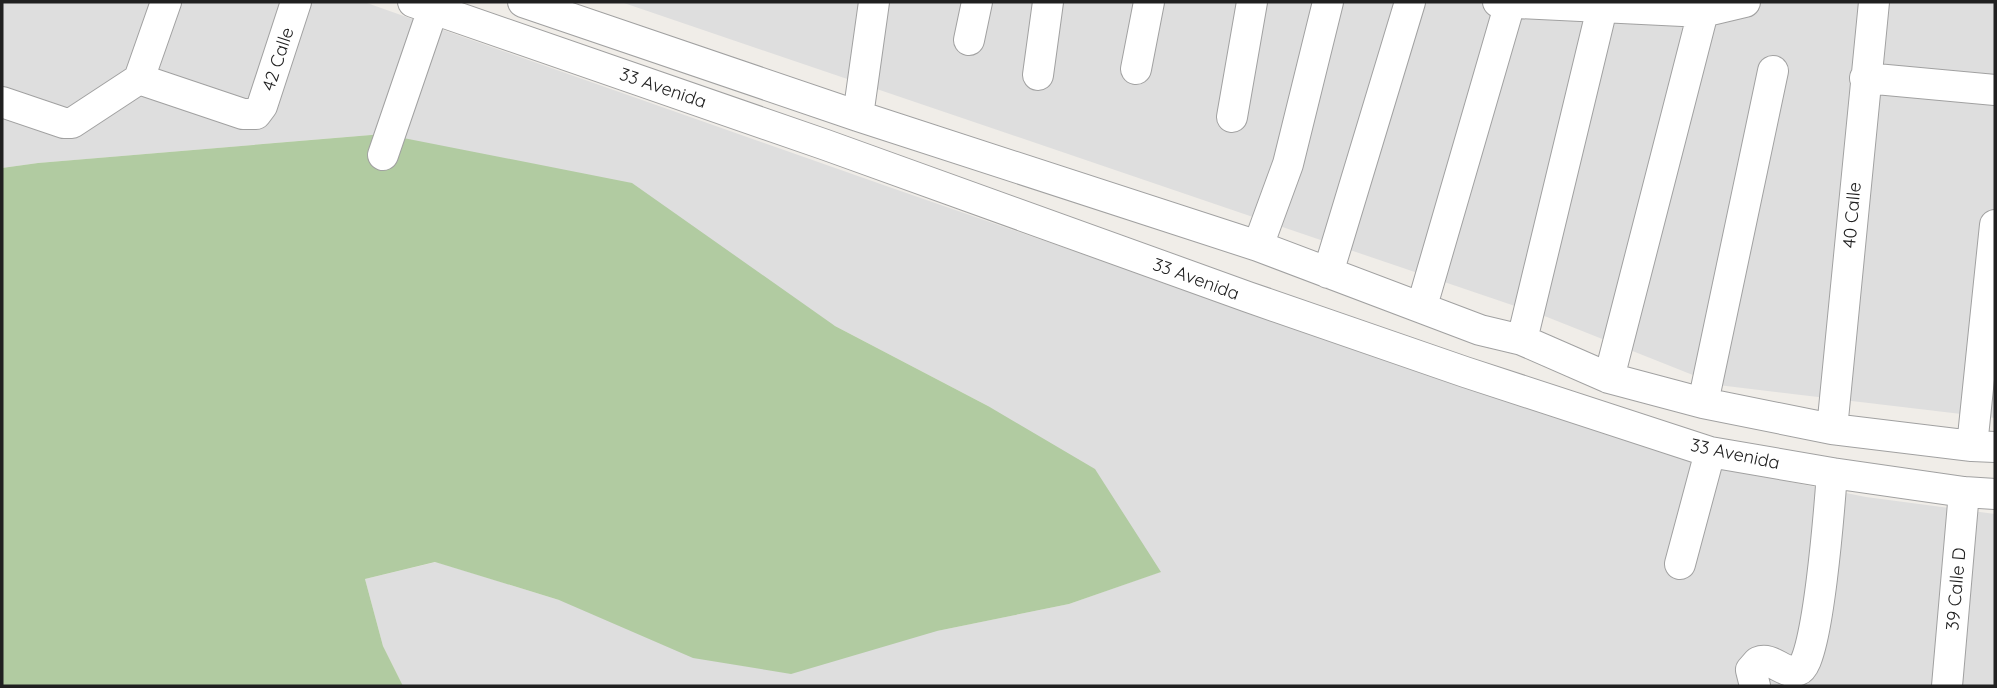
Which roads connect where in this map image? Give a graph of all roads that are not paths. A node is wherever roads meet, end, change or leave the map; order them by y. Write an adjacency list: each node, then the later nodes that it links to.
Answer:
1 (166, 2): 23 (street)
2 (296, 2): 23 (street, 42 Calle)
3 (523, 2): 26 (street, 33 Avenida)
4 (874, 2): 26 (street)
5 (977, 2): 18 (street)
6 (1048, 2): 21 (street)
7 (1149, 2): 19 (street)
8 (1252, 2): 27 (street)
9 (1328, 2): 30 (street)
10 (1410, 2): 31 (street)
11 (1497, 2): 14 (street)
12 (1745, 2): 17 (street)
13 (1874, 2): 22 (street, 40 Calle)
14 (1510, 3): 16 (street); 32 (street)
15 (423, 5): 28 (street); 35 (street, 33 Avenida)
16 (1602, 8): 17 (street); 34 (street)
17 (1703, 12): 36 (street)
18 (969, 40)
19 (1136, 69)
20 (1773, 71): 37 (street)
21 (1038, 75)
22 (1865, 78): 24 (street); 38 (street, 40 Calle)
23 (139, 79): 25 (street)
24 (1995, 90)
25 (2, 102)
26 (858, 116): 30 (street, 33 Avenida)
27 (1232, 117)
28 (383, 155)
29 (1995, 225): 39 (street)
30 (1258, 246): 31 (street, 33 Avenida)
31 (1328, 273): 32 (street, 33 Avenida)
32 (1422, 306): 33 (street, 33 Avenida)
33 (1480, 330): 34 (street, 33 Avenida); 35 (street)
34 (1522, 340): 36 (street, 33 Avenida)
35 (1465, 373): 40 (street, 33 Avenida)
36 (1609, 378): 37 (street, 33 Avenida)
37 (1703, 402): 38 (street, 33 Avenida)
38 (1832, 429): 39 (street, 33 Avenida)
39 (1983, 447)
40 (1710, 452): 41 (street, 33 Avenida); 44 (street)
41 (1832, 473): 42 (street, 33 Avenida); 45 (street)
42 (1964, 492): 43 (street, 33 Avenida); 46 (street, 39 Calle D)
43 (1995, 494)
44 (1680, 564)
45 (1755, 686)
46 (1947, 686)

